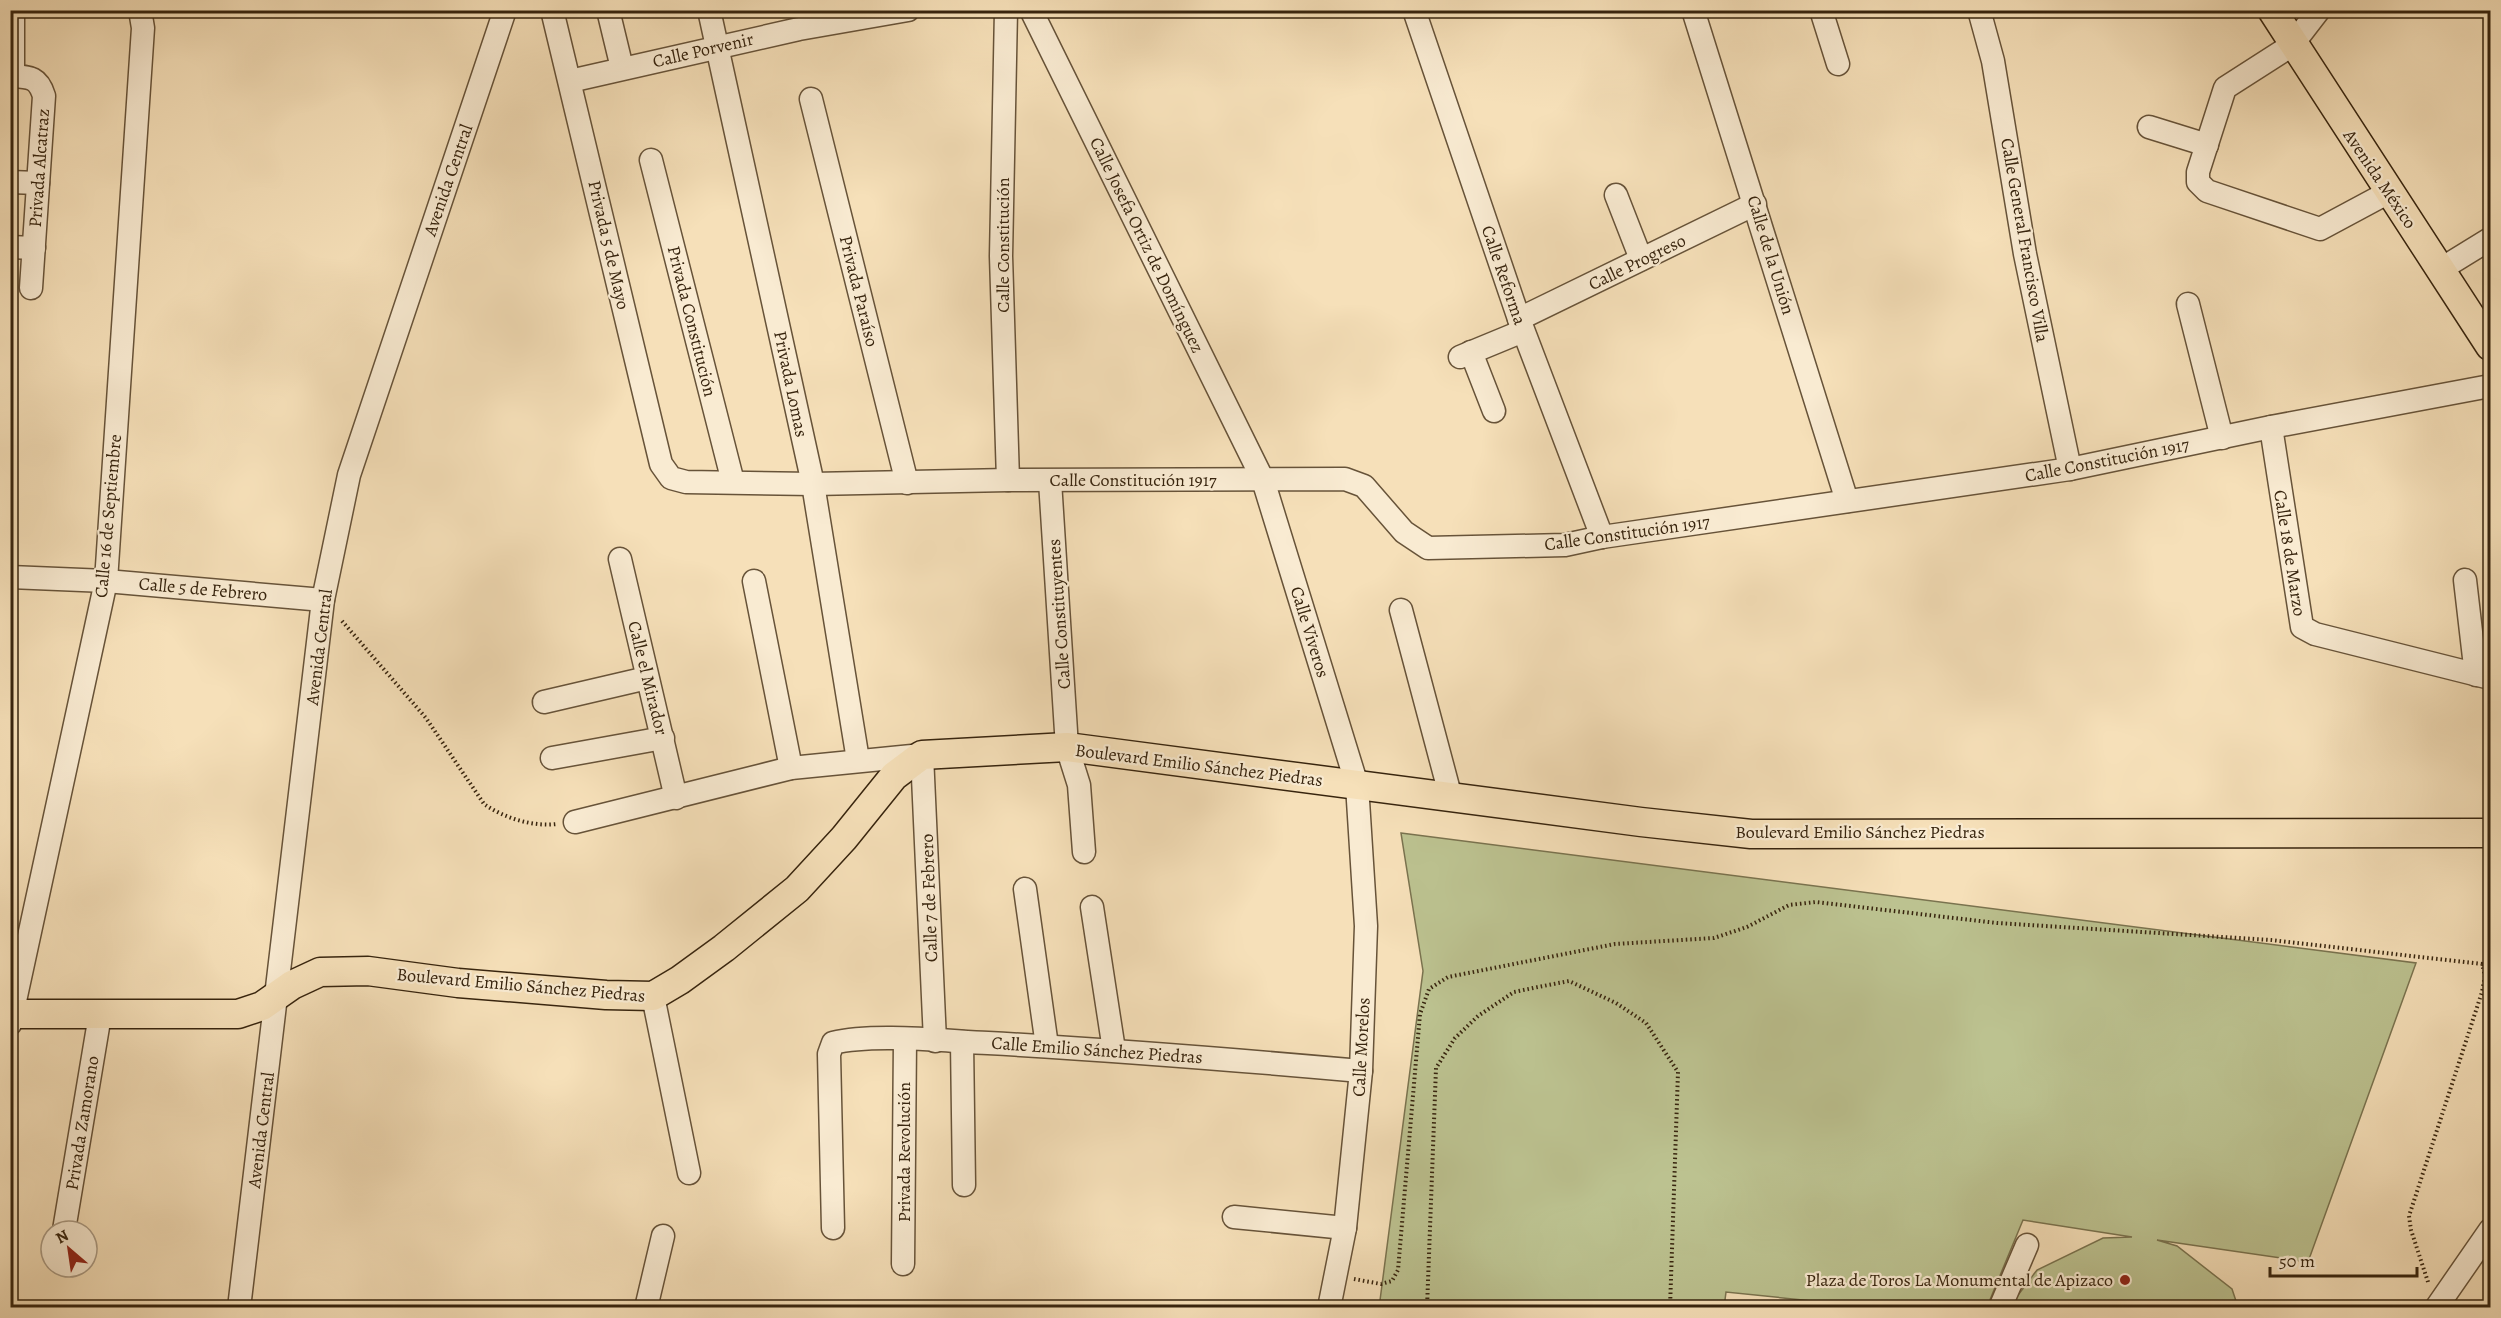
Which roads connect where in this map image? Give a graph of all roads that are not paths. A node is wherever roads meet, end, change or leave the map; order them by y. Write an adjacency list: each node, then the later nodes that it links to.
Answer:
1 (13, 10): 21 (street)
2 (140, 10): 58 (street, Calle 16 de Septiembre)
3 (505, 10): 60 (street, Avenida Central)
4 (552, 10): 22 (street, Privada 5 de Mayo)
5 (608, 10): 20 (street)
6 (709, 10): 18 (street, Privada Lomas)
7 (908, 10): 16 (street, Calle Porvenir)
8 (1006, 10): 47 (street, Calle Constitución)
9 (1031, 10): 48 (street, Calle Josefa Ortiz de Domínguez)
10 (1414, 10): 39 (street, Calle Reforma)
11 (1693, 10): 31 (street, Calle de la Unión)
12 (1821, 10): 19 (street)
13 (1979, 10): 45 (street, Calle General Francisco Villa)
14 (2272, 10): 17 (main road, Avenida México)
15 (2319, 10): 17 (street)
16 (797, 20): 18 (street, Calle Porvenir)
17 (2292, 45): 25 (street); 29 (main road, Avenida México)
18 (716, 46): 20 (street, Calle Porvenir); 52 (street, Privada Lomas)
19 (1838, 64)
20 (622, 68): 22 (street, Calle Porvenir)
21 (12, 76): 28 (street, Privada Alcatraz)
22 (570, 81): 46 (street, Privada 5 de Mayo)
23 (811, 99): 51 (street, Privada Paraíso)
24 (2149, 127): 25 (street)
25 (2207, 145): 29 (street)
26 (651, 160): 50 (street, Privada Constitución)
27 (10, 182): 28 (street)
28 (38, 183): 34 (street, Privada Alcatraz)
29 (2389, 192): 36 (main road, Avenida México)
30 (1616, 195): 35 (street)
31 (1755, 204): 35 (street, Calle Progreso); 53 (street, Calle de la Unión)
32 (2490, 239): 36 (street)
33 (10, 247): 34 (street)
34 (34, 248): 37 (street, Privada Alcatraz)
35 (1641, 260): 39 (street, Calle Progreso)
36 (2441, 269): 40 (main road, Avenida México)
37 (31, 288)
38 (2188, 304): 44 (street)
39 (1521, 325): 42 (street, Calle Progreso); 54 (street, Calle Reforma)
40 (2490, 346)
41 (2490, 386): 43 (street, Calle Constitución 1917)
42 (1494, 411)
43 (2271, 427): 44 (street, Calle Constitución 1917); 62 (street, Calle 18 de Marzo)
44 (2222, 438): 45 (street, Calle Constitución 1917)
45 (2070, 469): 53 (street, Calle Constitución 1917)
46 (671, 478): 50 (street, Calle Constitución 1917)
47 (1008, 480): 49 (street, Calle Constitución 1917); 51 (street, Calle Constitución 1917)
48 (1263, 480): 49 (street, Calle Constitución 1917); 54 (street, Calle Constitución 1917); 71 (street, Calle Viveros)
49 (1050, 481): 66 (street, Calle Constituyentes)
50 (733, 482): 52 (street, Calle Constitución 1917)
51 (907, 483): 52 (street, Calle Constitución 1917)
52 (813, 484): 69 (street, Privada Lomas)
53 (1847, 501): 54 (street, Calle Constitución 1917)
54 (1602, 537)
55 (620, 559): 63 (street, Calle el Mirador)
56 (10, 577): 58 (street, Calle 5 de Febrero)
57 (2465, 580): 62 (street)
58 (106, 581): 60 (street, Calle 5 de Febrero); 82 (street, Calle 16 de Septiembre)
59 (754, 581): 70 (street)
60 (323, 600): 79 (street, Avenida Central)
61 (1401, 610): 73 (street)
62 (2483, 676)
63 (647, 678): 64 (street); 65 (street, Calle el Mirador)
64 (544, 702)
65 (663, 738): 68 (street); 72 (street, Calle el Mirador)
66 (1067, 747): 67 (main road, Boulevard Emilio Sánchez Piedras); 71 (main road, Boulevard Emilio Sánchez Piedras); 76 (street)
67 (922, 755): 69 (street); 80 (main road, Boulevard Emilio Sánchez Piedras); 84 (street, Calle 7 de Febrero)
68 (552, 758)
69 (858, 760): 70 (street)
70 (791, 768): 72 (street)
71 (1357, 785): 73 (main road, Boulevard Emilio Sánchez Piedras); 88 (street, Calle Morelos)
72 (676, 798): 74 (street)
73 (1451, 798): 75 (main road, Boulevard Emilio Sánchez Piedras)
74 (574, 822)
75 (2490, 833)
76 (1084, 852)
77 (1025, 889): 86 (street)
78 (1092, 907): 87 (street)
79 (278, 995): 80 (main road, Boulevard Emilio Sánchez Piedras); 81 (main road, Boulevard Emilio Sánchez Piedras); 100 (street, Avenida Central)
80 (653, 996): 89 (street)
81 (100, 1015): 82 (main road, Boulevard Emilio Sánchez Piedras); 92 (street, Privada Zamorano)
82 (11, 1018)
83 (905, 1040): 84 (street, Calle Emilio Sánchez Piedras); 93 (street, Calle Emilio Sánchez Piedras); 98 (street, Privada Revolución)
84 (935, 1041): 85 (street, Calle Emilio Sánchez Piedras)
85 (962, 1042): 86 (street, Calle Emilio Sánchez Piedras); 90 (street)
86 (1047, 1046): 87 (street, Calle Emilio Sánchez Piedras)
87 (1114, 1050): 88 (street, Calle Emilio Sánchez Piedras)
88 (1361, 1071): 94 (street, Calle Morelos)
89 (689, 1173)
90 (964, 1185)
91 (1234, 1217): 94 (street)
92 (66, 1219)
93 (833, 1228)
94 (1345, 1228): 102 (street, Calle Morelos)
95 (2490, 1230): 99 (street)
96 (663, 1236): 101 (street)
97 (2027, 1245): 103 (street)
98 (903, 1264)
99 (2436, 1307)
100 (239, 1308)
101 (646, 1308)
102 (1329, 1308)
103 (2000, 1308)

